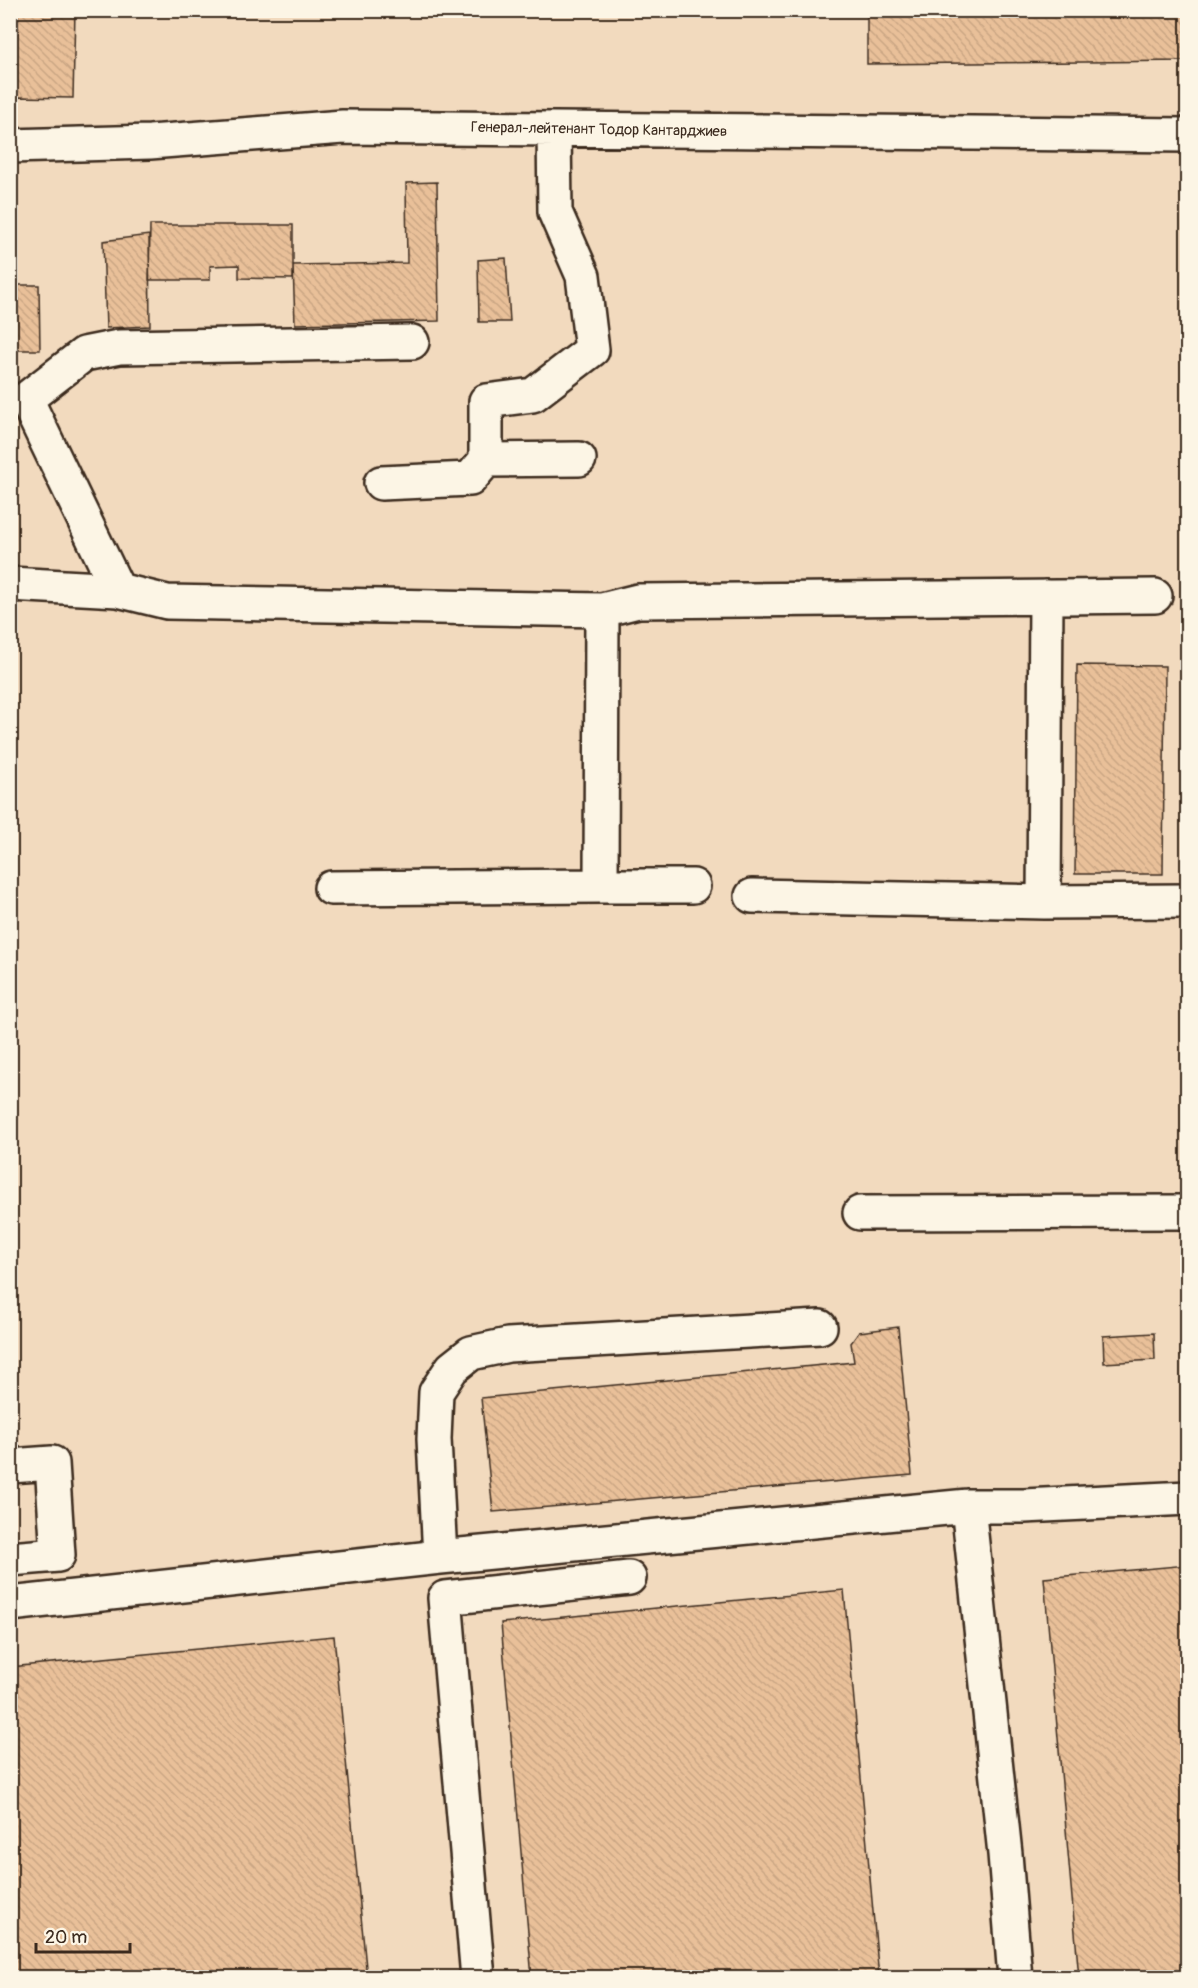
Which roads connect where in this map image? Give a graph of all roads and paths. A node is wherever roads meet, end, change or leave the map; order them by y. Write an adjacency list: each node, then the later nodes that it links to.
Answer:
1 (554, 129): 2 (street, Генерал-лейтенант Тодор Кантарджиев); 3 (street, Генерал-лейтенант Тодор Кантарджиев); 7 (street)
2 (1188, 135)
3 (10, 146)
4 (412, 342): 5 (street)
5 (18, 399): 10 (street)
6 (579, 459): 7 (street)
7 (486, 460): 8 (street)
8 (381, 483)
9 (10, 584): 10 (street)
10 (118, 590): 13 (street)
11 (1155, 596): 12 (street)
12 (1046, 597): 13 (street); 19 (street)
13 (602, 610): 14 (street)
14 (601, 886): 15 (street); 16 (street)
15 (693, 886)
16 (331, 888)
17 (752, 896): 19 (street)
18 (1188, 901): 19 (street)
19 (1044, 902)
20 (1188, 1212): 21 (street)
21 (860, 1213)
22 (820, 1326): 26 (street)
23 (10, 1466): 27 (street)
24 (1188, 1498): 25 (street)
25 (968, 1506): 26 (street); 32 (street)
26 (440, 1557): 30 (street)
27 (10, 1559)
28 (10, 1565): 30 (street)
29 (629, 1578): 31 (street)
30 (12, 1604)
31 (478, 1977)
32 (1015, 1977)

